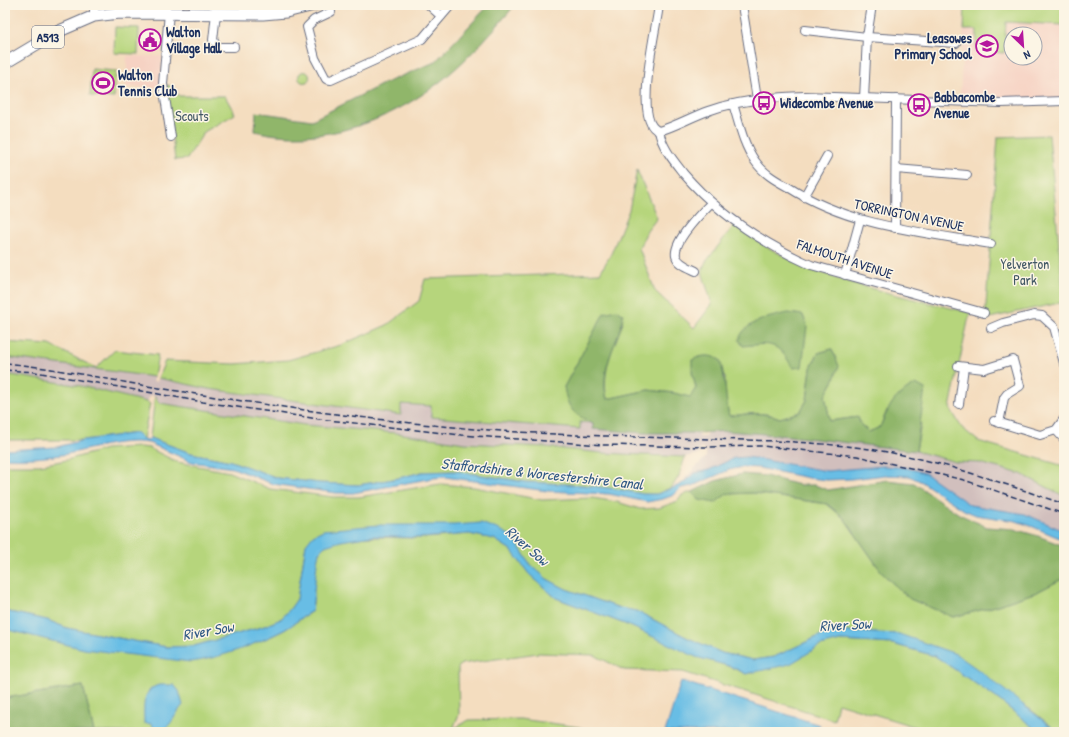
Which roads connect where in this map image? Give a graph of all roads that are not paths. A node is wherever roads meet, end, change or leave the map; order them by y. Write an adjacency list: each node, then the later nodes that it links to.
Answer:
1 (314, 5): 8 (highway, A513)
2 (429, 5): 13 (street)
3 (451, 5): 13 (street)
4 (659, 5): 24 (street, FALMOUTH AVENUE)
5 (742, 5): 19 (street)
6 (872, 5): 15 (street)
7 (182, 9): 10 (highway, A513); 11 (highway, A513)
8 (263, 10): 11 (highway, A513)
9 (95, 11): 10 (highway, A513); 18 (highway, A513)
10 (169, 12): 25 (street)
11 (216, 13): 17 (street)
12 (329, 15): 13 (street)
13 (441, 16)
14 (805, 30): 15 (street)
15 (867, 37): 16 (street); 20 (street)
16 (956, 43)
17 (234, 47)
18 (5, 63)
19 (757, 99): 20 (street); 23 (street)
20 (864, 99): 21 (street)
21 (896, 100): 22 (street); 27 (street)
22 (1064, 101)
23 (733, 104): 24 (street); 29 (street, TORRINGTON AVENUE)
24 (659, 131): 30 (street, FALMOUTH AVENUE)
25 (171, 137)
26 (827, 156): 29 (street)
27 (896, 169): 28 (street); 32 (street)
28 (966, 175)
29 (804, 198): 31 (street, TORRINGTON AVENUE)
30 (711, 203): 34 (street); 35 (street, FALMOUTH AVENUE)
31 (860, 220): 32 (street, TORRINGTON AVENUE); 35 (street)
32 (895, 228): 33 (street, TORRINGTON AVENUE)
33 (991, 244)
34 (696, 271)
35 (845, 275): 36 (street, FALMOUTH AVENUE)
36 (984, 313)
37 (991, 329): 38 (street)
38 (1063, 358)
39 (959, 404): 41 (street)
40 (1064, 418): 41 (street)
41 (1056, 430): 42 (street)
42 (1064, 439)

